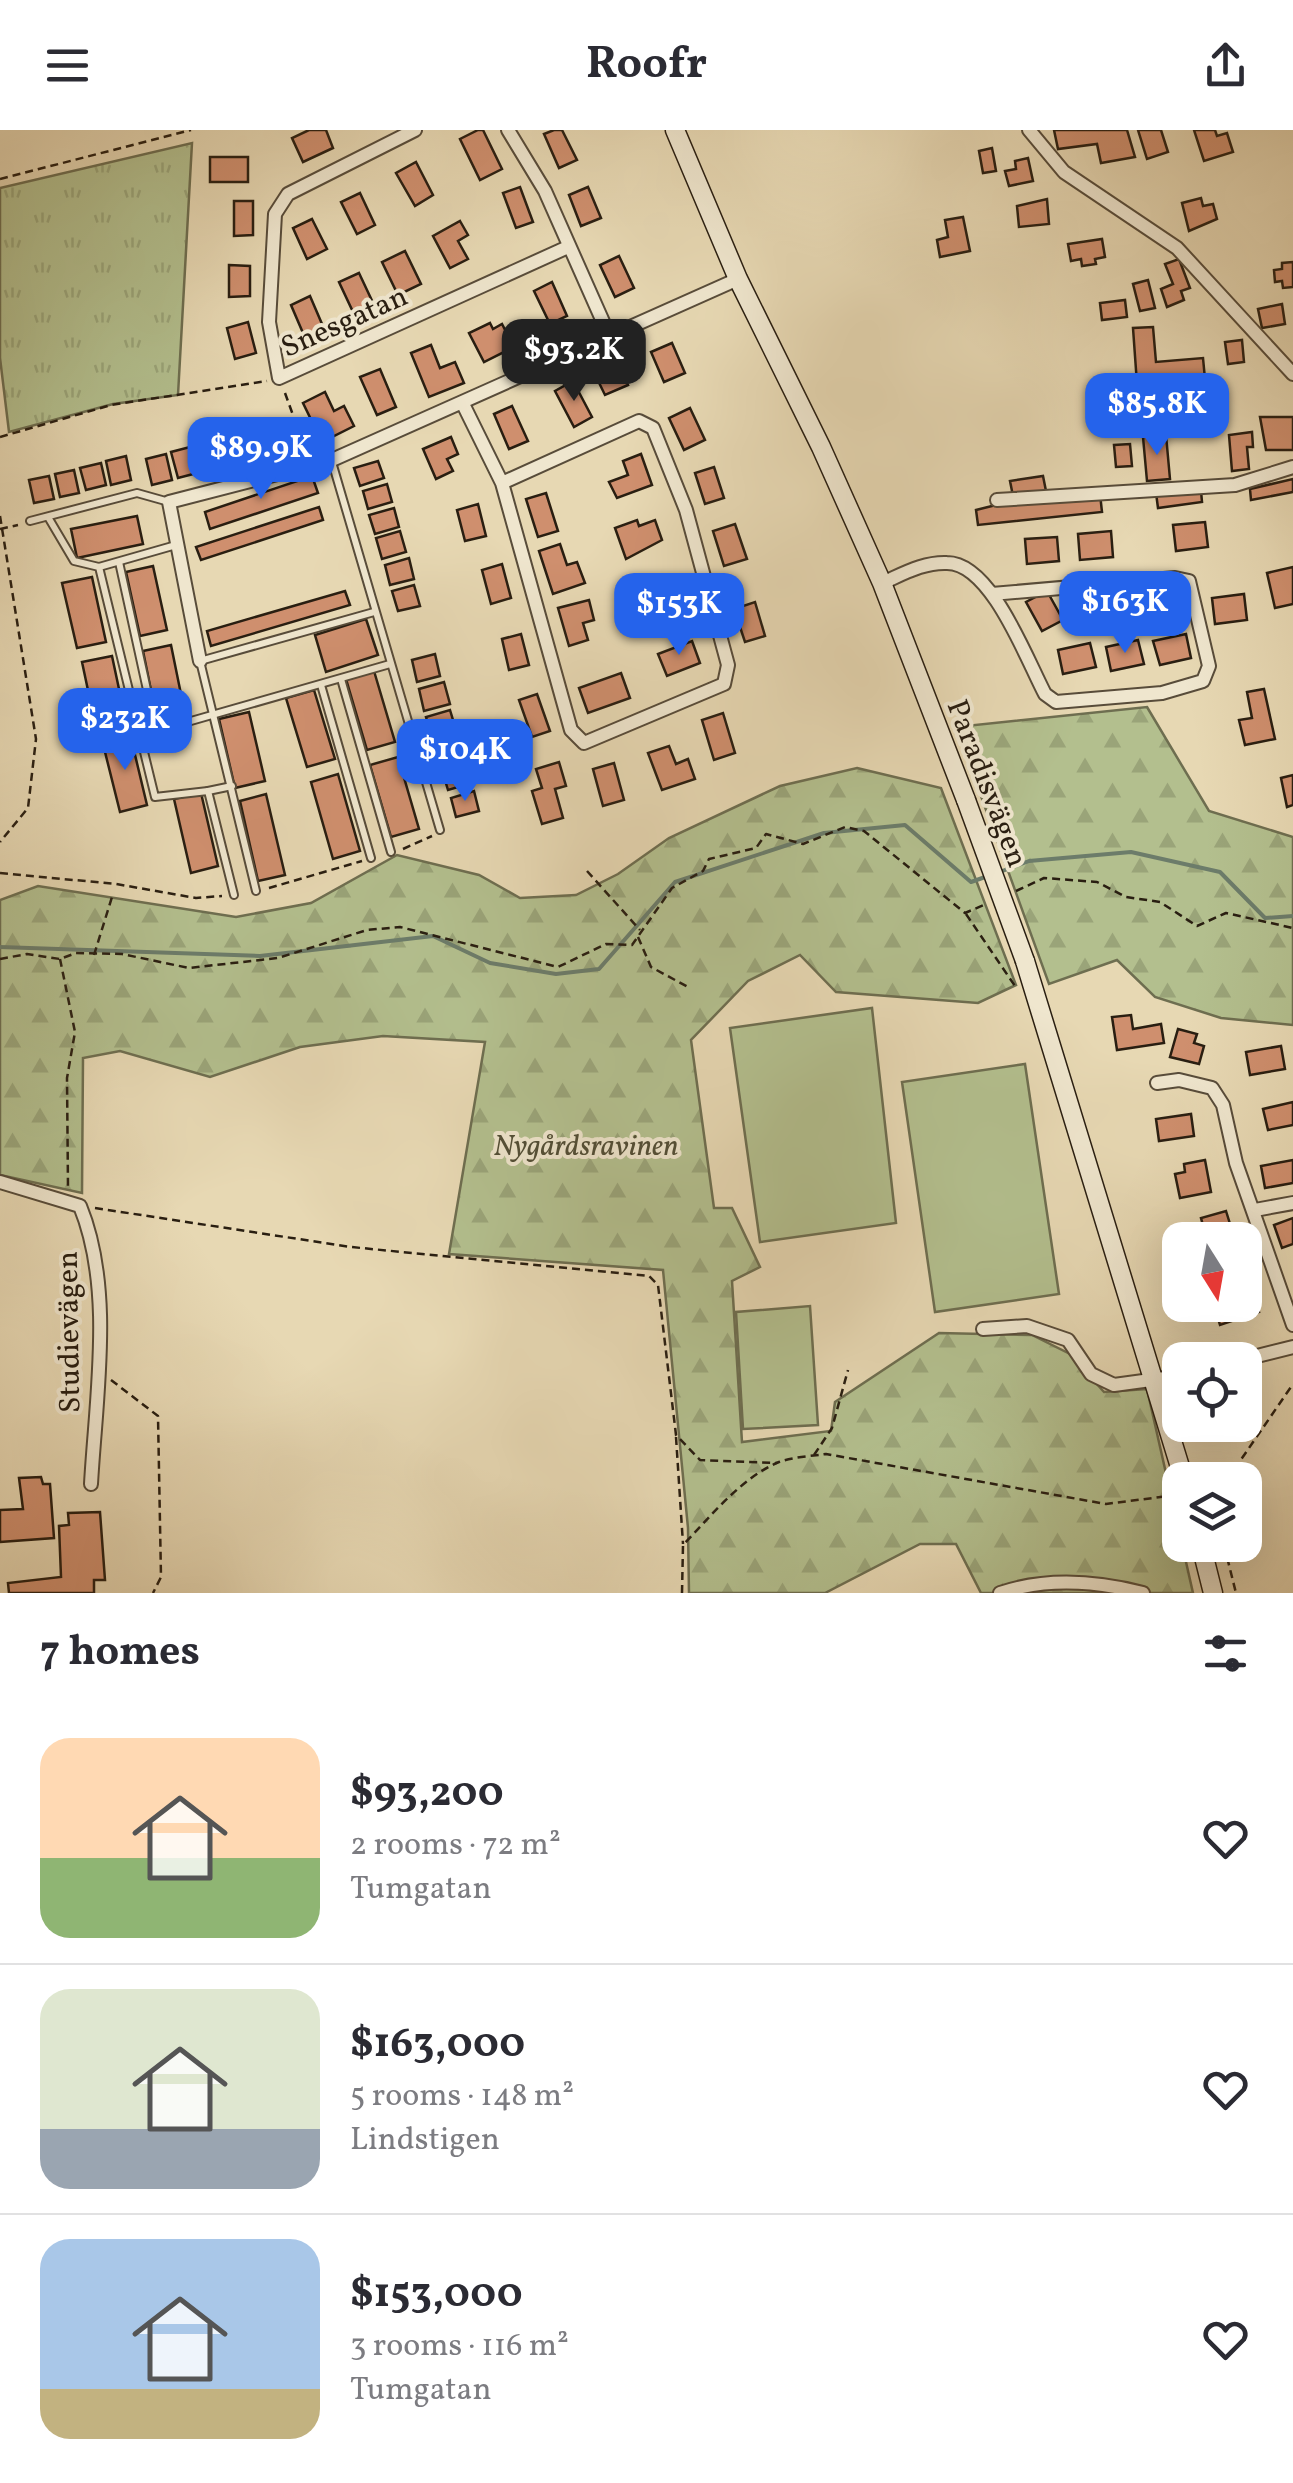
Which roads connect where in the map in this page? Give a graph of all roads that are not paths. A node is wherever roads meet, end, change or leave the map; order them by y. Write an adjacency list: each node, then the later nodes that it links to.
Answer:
1 (415, 130): 5 (street, Snesgatan)
2 (508, 130): 5 (street)
3 (676, 130): 6 (street, Paradisvägen)
4 (1029, 130): 8 (street)
5 (568, 247): 7 (street)
6 (738, 279): 7 (street); 20 (street, Paradisvägen)
7 (608, 334): 9 (street)
8 (1293, 374)
9 (463, 404): 10 (street); 12 (street)
10 (332, 460): 14 (street); 22 (lane)
11 (1293, 467): 13 (street)
12 (502, 483): 12 (street)
13 (997, 500)
14 (169, 502): 15 (lane); 17 (street)
15 (48, 516): 16 (lane); 19 (lane)
16 (30, 521)
17 (178, 545): 18 (lane); 23 (street)
18 (119, 562): 19 (lane); 28 (lane)
19 (99, 568): 29 (lane)
20 (882, 583): 21 (street); 46 (street, Paradisvägen, bridge)
21 (992, 594): 21 (street)
22 (374, 612): 23 (lane); 24 (lane)
23 (200, 661): 27 (lane)
24 (390, 664): 25 (lane); 32 (lane)
25 (341, 679): 26 (lane); 33 (lane)
26 (321, 685): 27 (lane); 34 (lane)
27 (216, 716): 28 (lane); 30 (lane)
28 (156, 732): 29 (lane)
29 (142, 735): 31 (lane)
30 (232, 786): 31 (lane); 35 (lane)
31 (208, 791): 36 (lane)
32 (440, 830)
33 (390, 852)
34 (370, 858)
35 (256, 891)
36 (234, 896)
37 (1157, 1083): 40 (street)
38 (0, 1182): 48 (street, Studievägen)
39 (1293, 1203): 40 (street)
40 (1255, 1210): 41 (street)
41 (1293, 1325)
42 (984, 1330): 46 (street)
43 (1293, 1347): 44 (street)
44 (1262, 1355)
45 (1162, 1381): 46 (street)
46 (1157, 1382): 47 (street, Paradisvägen)
47 (1179, 1462)
48 (91, 1484)
49 (1204, 1562): 52 (street)
50 (1000, 1593): 51 (street)
51 (1144, 1593)
52 (1212, 1593)

